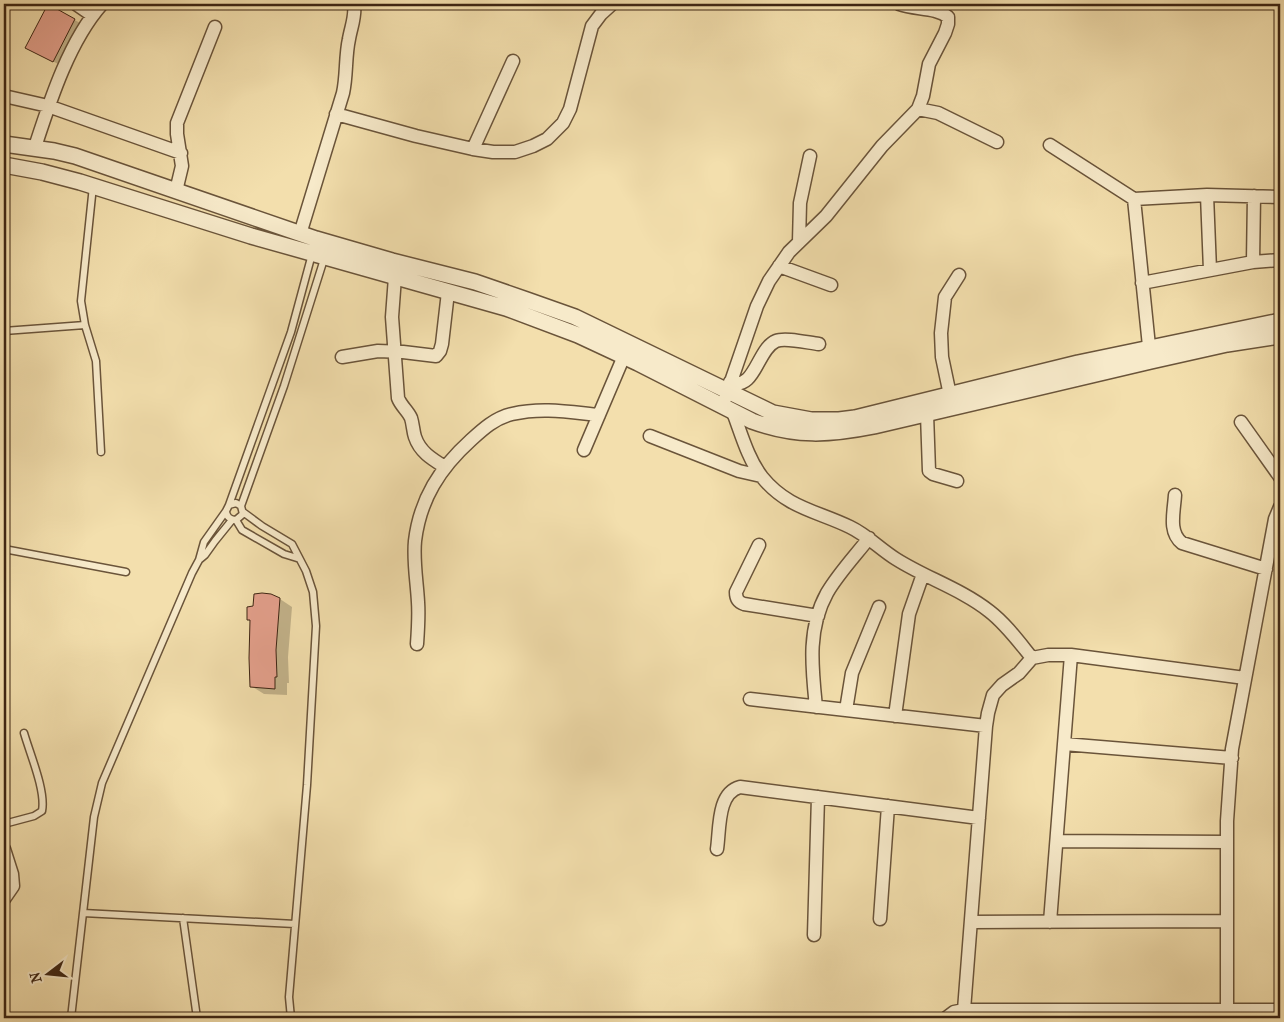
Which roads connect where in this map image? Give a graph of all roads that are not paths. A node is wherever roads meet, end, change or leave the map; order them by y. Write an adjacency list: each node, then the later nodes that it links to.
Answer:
1 (76, 4): 7 (street)
2 (102, 4): 7 (street)
3 (354, 4): 13 (street)
4 (612, 4): 18 (street)
5 (899, 4): 6 (street)
6 (945, 8): 12 (street)
7 (92, 15): 11 (street)
8 (215, 27): 19 (street)
9 (513, 61): 18 (street)
10 (4, 96): 11 (street)
11 (48, 106): 17 (street); 19 (street)
12 (918, 109): 14 (street); 29 (street)
13 (336, 114): 18 (street); 28 (street)
14 (998, 142)
15 (4, 144): 17 (street)
16 (1050, 145): 27 (street)
17 (35, 148): 23 (street)
18 (473, 149)
19 (181, 153): 23 (street)
20 (810, 156): 29 (street)
21 (4, 165): 22 (street)
22 (93, 186): 30 (street); 41 (lane)
23 (176, 192): 28 (street)
24 (1207, 195): 25 (street); 27 (street); 34 (street)
25 (1254, 196): 26 (street); 32 (street)
26 (1280, 197)
27 (1134, 199): 37 (street)
28 (300, 234): 30 (street)
29 (799, 242): 33 (street)
30 (320, 248): 36 (street); 49 (street); 64 (lane); 65 (lane)
31 (1280, 260): 32 (street)
32 (1253, 262): 34 (street)
33 (779, 266): 38 (street); 49 (street)
34 (1210, 270): 37 (street)
35 (959, 275): 50 (street)
36 (395, 277): 39 (street); 45 (street)
37 (1142, 283): 46 (street)
38 (831, 285)
39 (448, 292): 45 (street); 47 (street)
40 (1280, 321): 46 (street)
41 (85, 325): 42 (lane); 57 (lane)
42 (4, 331)
43 (1280, 336): 46 (street)
44 (819, 344): 49 (street)
45 (395, 351): 48 (street); 58 (street)
46 (1150, 354): 50 (street); 52 (street)
47 (624, 356): 51 (street); 53 (street)
48 (342, 357)
49 (729, 386): 50 (street); 51 (street)
50 (950, 395)
51 (728, 409): 52 (street); 59 (street)
52 (927, 414): 61 (street)
53 (599, 415): 56 (street); 58 (street)
54 (1241, 422): 60 (street)
55 (650, 436): 59 (street)
56 (584, 450)
57 (101, 452)
58 (445, 467): 77 (street)
59 (761, 476): 67 (street)
60 (1280, 476)
61 (957, 480)
62 (1175, 495): 72 (street)
63 (1280, 507): 72 (street)
64 (228, 508): 65 (lane); 66 (lane); 71 (lane)
65 (242, 509): 66 (lane); 70 (lane)
66 (234, 520): 70 (lane); 71 (lane)
67 (869, 538): 74 (street); 76 (street)
68 (759, 545): 76 (street)
69 (4, 549): 73 (lane)
70 (297, 558): 104 (lane)
71 (199, 560): 98 (lane)
72 (1266, 569): 80 (street)
73 (126, 572)
74 (923, 574): 79 (street); 84 (street)
75 (879, 607): 83 (street)
76 (818, 616): 82 (street)
77 (417, 644)
78 (1072, 655): 79 (street); 80 (street); 87 (street)
79 (1032, 658): 85 (street)
80 (1245, 678): 88 (street)
81 (750, 699): 82 (street)
82 (816, 707): 83 (street)
83 (846, 710): 84 (street)
84 (895, 716): 85 (street)
85 (986, 726): 91 (street)
86 (24, 733): 92 (lane)
87 (1064, 744): 88 (street); 93 (street)
88 (1232, 758): 94 (street)
89 (818, 797): 90 (street); 96 (street); 105 (street)
90 (888, 806): 91 (street); 100 (street)
91 (979, 818): 102 (street)
92 (4, 824)
93 (1057, 841): 94 (street); 103 (street)
94 (1227, 842): 101 (street)
95 (4, 849): 97 (street)
96 (717, 849)
97 (4, 900)
98 (83, 913): 99 (lane); 109 (lane)
99 (183, 918): 104 (lane); 110 (lane)
100 (880, 919)
101 (1227, 921): 103 (street); 107 (street)
102 (971, 922): 103 (street); 106 (street)
103 (1050, 922)
104 (295, 924): 111 (lane)
105 (814, 935)
106 (964, 1010): 107 (street); 112 (street)
107 (1227, 1010): 108 (street)
108 (1280, 1010)
109 (71, 1018)
110 (197, 1018)
111 (291, 1018)
112 (946, 1018)

